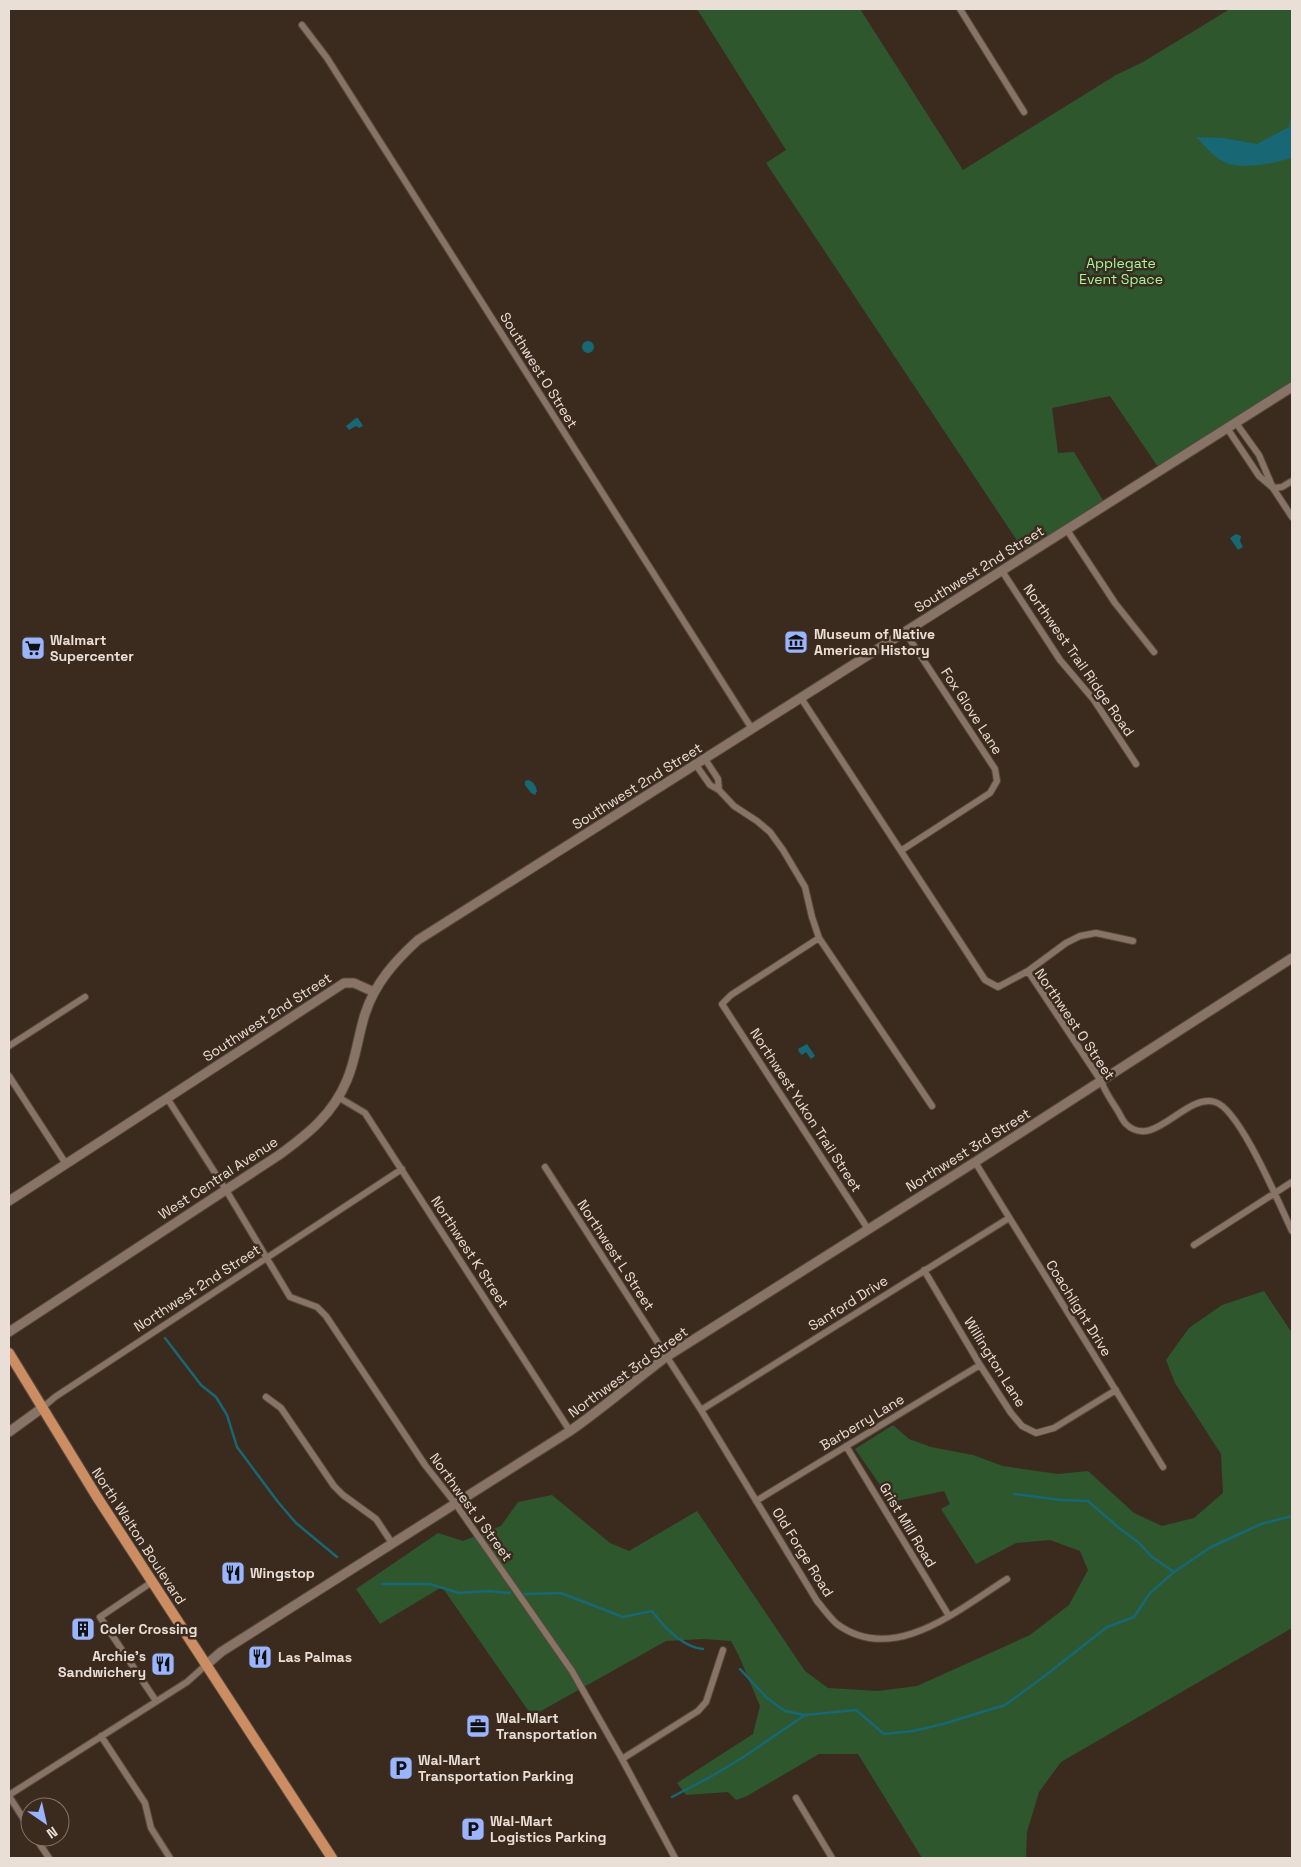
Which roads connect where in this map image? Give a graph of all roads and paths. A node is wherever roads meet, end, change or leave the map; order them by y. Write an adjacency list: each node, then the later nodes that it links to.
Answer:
1 (960, 9): 3 (street)
2 (302, 26): 15 (street, Southwest O Street)
3 (1024, 112)
4 (1292, 387): 5 (street, Southwest 2nd Street)
5 (1236, 423): 6 (street, Southwest 2nd Street); 8 (street)
6 (1227, 428): 8 (street); 10 (street, Southwest 2nd Street)
7 (1292, 481): 8 (street)
8 (1273, 488): 9 (street)
9 (1292, 517)
10 (1067, 530): 11 (street, Southwest 2nd Street); 13 (street)
11 (1002, 571): 12 (street, Southwest 2nd Street); 17 (street, Northwest Trail Ridge Road)
12 (905, 632): 14 (street, Southwest 2nd Street); 20 (street, Fox Glove Lane)
13 (1154, 652)
14 (801, 698): 15 (street, Southwest 2nd Street); 20 (street, Northwest O Street)
15 (752, 729): 16 (street, Southwest 2nd Street)
16 (705, 759): 18 (street, Southwest 2nd Street); 19 (street)
17 (1136, 764)
18 (696, 765): 19 (street); 25 (street, Southwest 2nd Street)
19 (719, 790): 21 (street)
20 (902, 850): 24 (street, Northwest O Street)
21 (819, 938): 32 (street); 42 (street, Northwest Yukon Trail Street)
22 (1133, 941): 24 (street)
23 (1292, 958): 29 (street, Northwest 3rd Street)
24 (1028, 970): 29 (street, Northwest O Street)
25 (374, 992): 30 (street, West Central Avenue); 31 (street, Southwest 2nd Street)
26 (85, 996): 27 (street)
27 (9, 1046)
28 (9, 1076): 34 (street)
29 (1101, 1081): 33 (street, Northwest 3rd Street); 39 (street, Northwest O Street)
30 (338, 1097): 36 (street, Northwest K Street); 38 (street, West Central Avenue)
31 (167, 1098): 34 (street, Southwest 2nd Street); 38 (street, Northwest J Street)
32 (932, 1106)
33 (975, 1162): 41 (street, Coachlight Drive); 42 (street, Northwest 3rd Street)
34 (66, 1164): 40 (street, Southwest 2nd Street)
35 (544, 1167): 49 (street, Northwest L Street)
36 (402, 1169): 45 (street, Northwest 2nd Street); 55 (street, Northwest K Street)
37 (1292, 1182): 39 (street)
38 (226, 1190): 45 (street, Northwest J Street); 47 (street, West Central Avenue)
39 (1274, 1194): 43 (street, Northwest O Street); 44 (street)
40 (9, 1201)
41 (1009, 1218): 46 (street, Sanford Drive); 51 (street, Coachlight Drive)
42 (868, 1229): 49 (street, Northwest 3rd Street)
43 (1292, 1231)
44 (1194, 1245)
45 (267, 1259): 53 (street, Northwest 2nd Street); 60 (street, Northwest J Street)
46 (924, 1270): 50 (street, Willington Lane); 54 (street, Sanford Drive)
47 (9, 1332)
48 (9, 1353): 53 (main road, North Walton Boulevard)
49 (666, 1357): 54 (street, Old Forge Road); 55 (street, Northwest 3rd Street)
50 (980, 1365): 51 (street, Willington Lane); 57 (street, Barberry Lane)
51 (1116, 1390): 58 (street, Coachlight Drive)
52 (266, 1397): 61 (street)
53 (42, 1408): 56 (street, Northwest 2nd Street); 63 (main road, North Walton Boulevard)
54 (701, 1410): 59 (street, Old Forge Road)
55 (570, 1431): 60 (street, Northwest 3rd Street)
56 (9, 1432)
57 (846, 1446): 59 (street, Barberry Lane); 64 (street, Grist Mill Road)
58 (1163, 1467)
59 (756, 1501): 64 (street, Old Forge Road)
60 (455, 1503): 61 (street, Northwest 3rd Street); 69 (street, Northwest J Street)
61 (392, 1543): 66 (street, Northwest 3rd Street)
62 (1007, 1579): 64 (street, Old Forge Road)
63 (152, 1582): 66 (main road, North Walton Boulevard); 67 (street)
64 (949, 1616)
65 (723, 1650): 69 (street)
66 (206, 1665): 67 (street, Northwest 3rd Street); 76 (main road, North Walton Boulevard)
67 (156, 1701): 68 (street, Northwest 3rd Street)
68 (101, 1736): 70 (street, Northwest 3rd Street); 75 (street)
69 (622, 1759): 77 (street, Northwest J Street)
70 (9, 1795): 72 (street)
71 (796, 1798): 78 (street)
72 (20, 1813)
73 (42, 1847): 74 (street)
74 (49, 1858)
75 (170, 1858)
76 (332, 1858)
77 (675, 1858)
78 (832, 1858)

